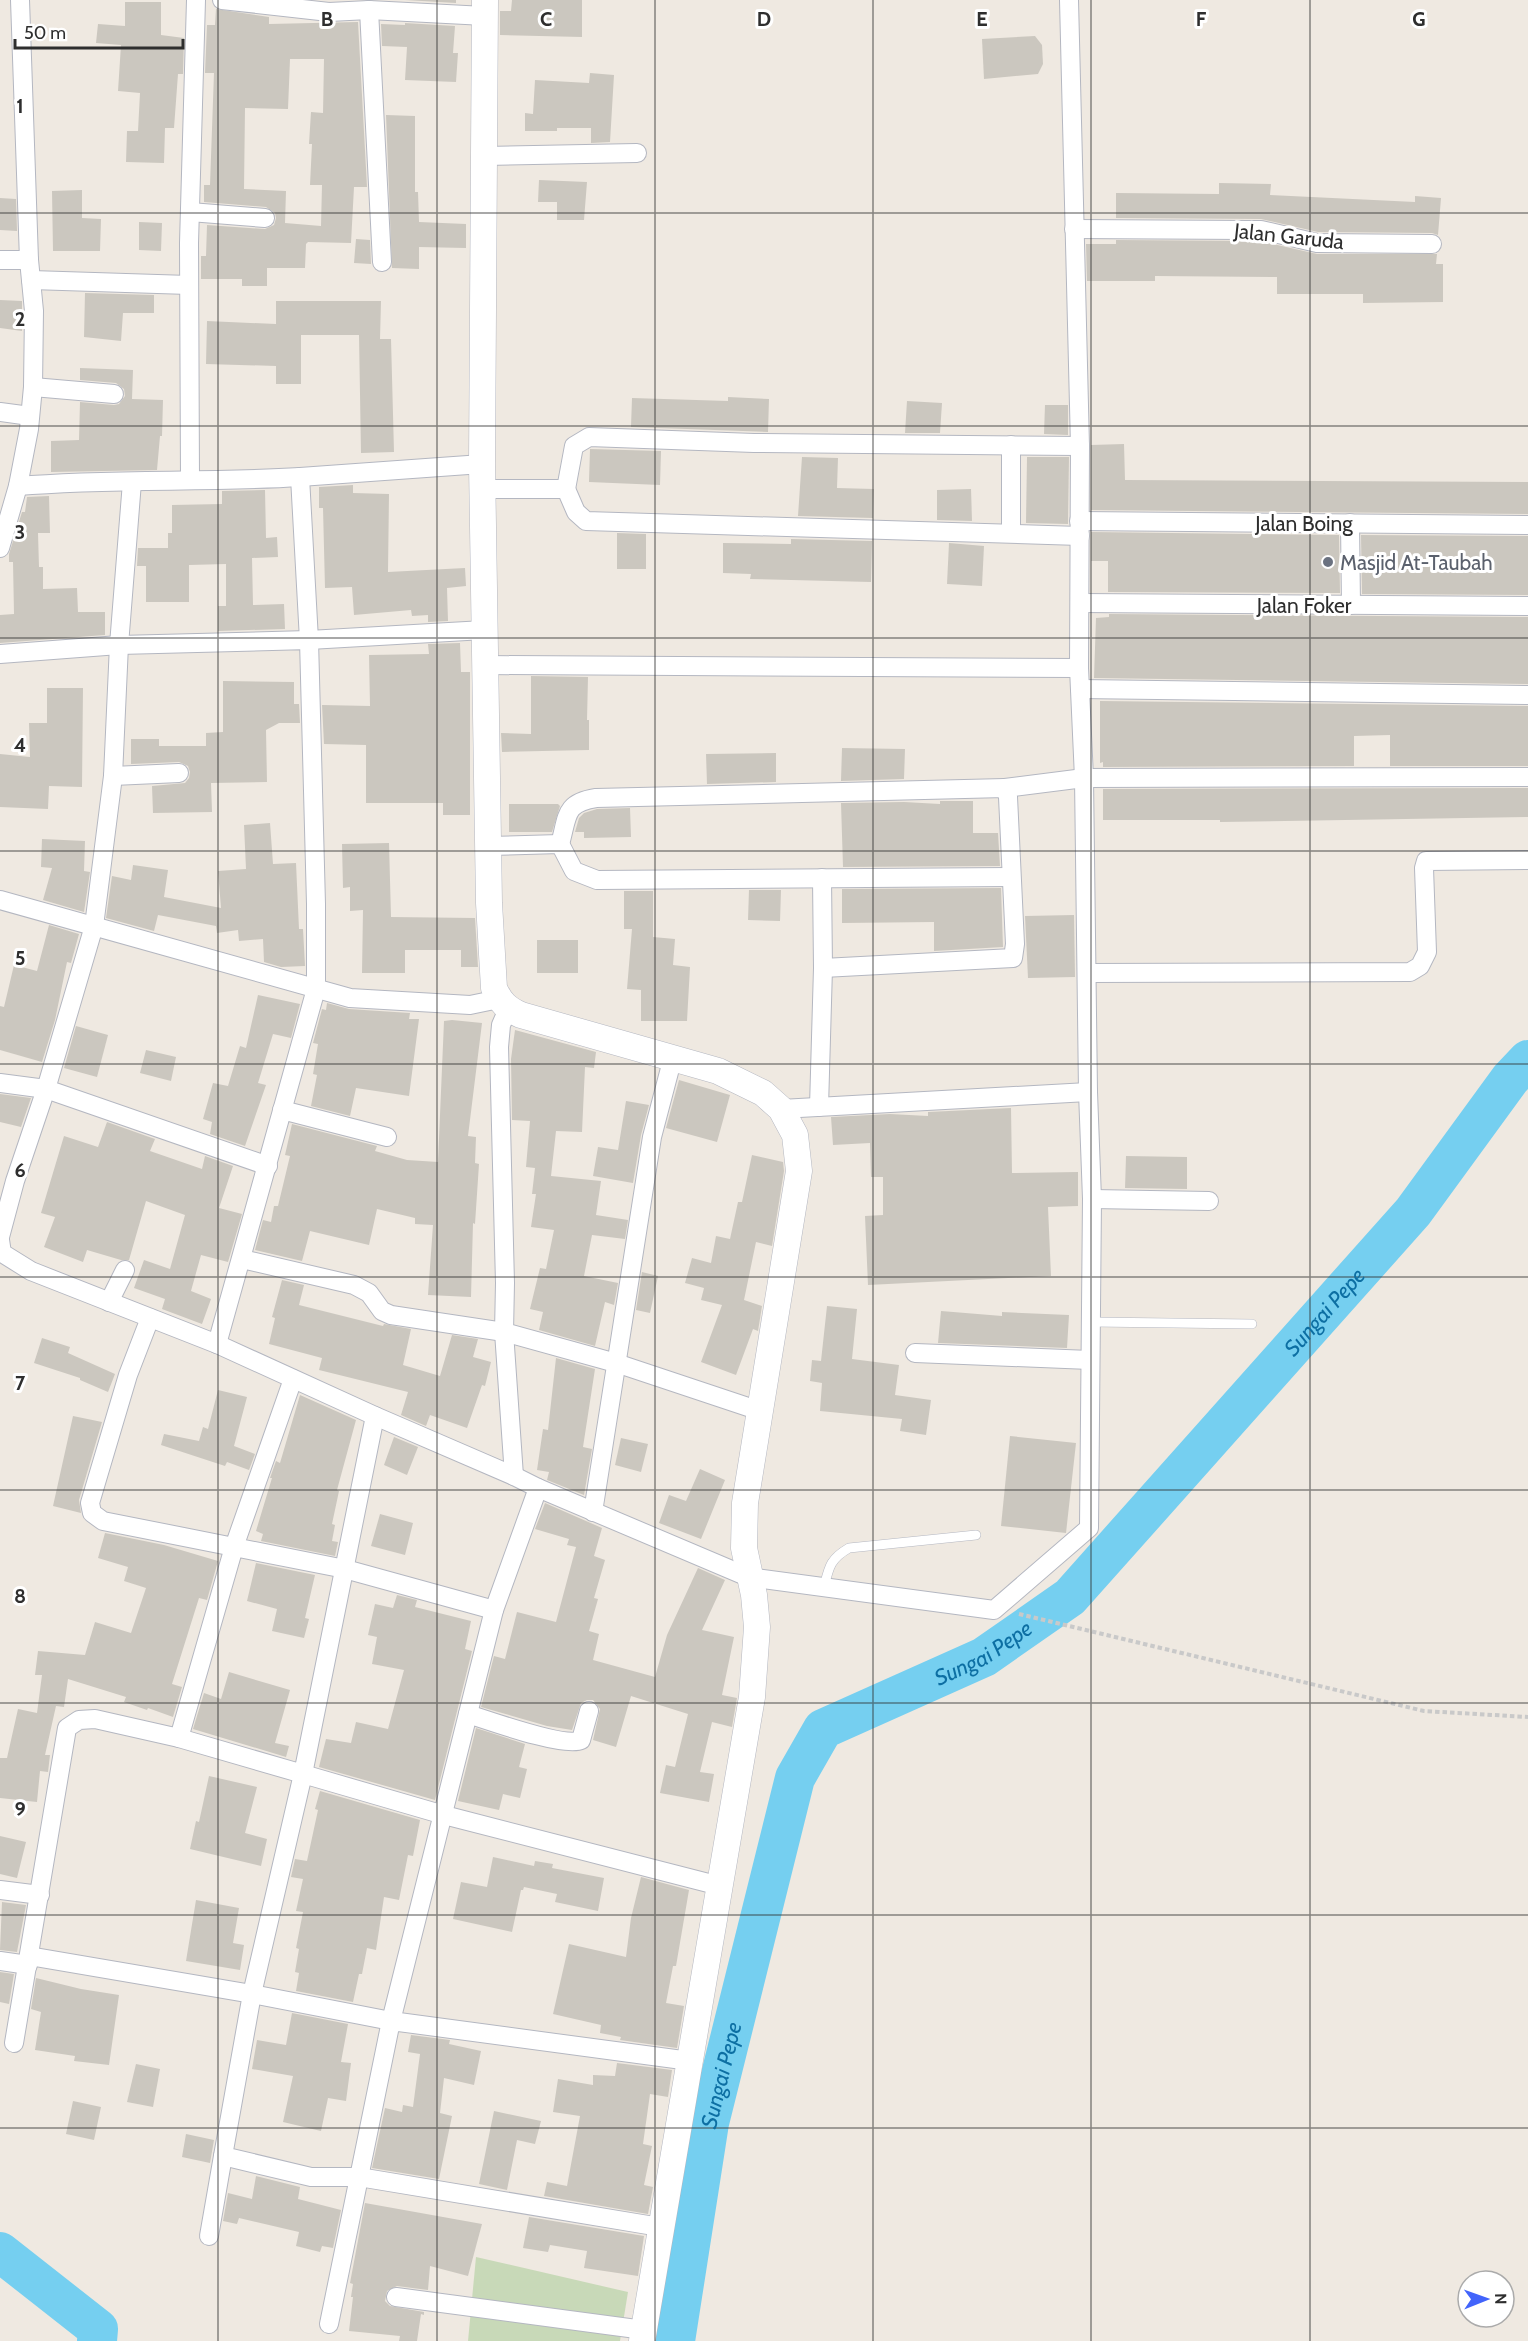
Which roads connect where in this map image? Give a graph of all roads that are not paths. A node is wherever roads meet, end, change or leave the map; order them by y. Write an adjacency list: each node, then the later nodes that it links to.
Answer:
1 (20, 0): 15 (street)
2 (196, 0): 10 (street)
3 (222, 0): 5 (street)
4 (1069, 0): 12 (street)
5 (329, 6): 7 (street)
6 (485, 8): 7 (street); 9 (main road)
7 (369, 10): 16 (street)
8 (637, 153): 9 (street)
9 (485, 156): 26 (main road)
10 (190, 212): 11 (street); 18 (street)
11 (265, 218)
12 (1074, 229): 13 (street, Jalan Garuda); 24 (street)
13 (1432, 244)
14 (0, 260): 15 (street)
15 (29, 260): 17 (street)
16 (382, 262)
17 (31, 280): 18 (street); 19 (street)
18 (189, 285): 27 (street)
19 (33, 387): 20 (street); 22 (street)
20 (114, 394)
21 (0, 412): 22 (street)
22 (30, 416): 29 (street)
23 (1011, 445): 24 (street); 30 (street); 34 (street)
24 (1080, 447): 33 (street)
25 (300, 477): 26 (street); 27 (street); 40 (street)
26 (482, 477): 30 (street); 39 (main road)
27 (190, 480): 28 (street)
28 (132, 482): 29 (street); 41 (street)
29 (18, 486): 35 (street)
30 (566, 489): 34 (street, Jalan Boing)
31 (1350, 523): 32 (street, Jalan Boing); 33 (street, Jalan Boing); 37 (street)
32 (1528, 525)
33 (1080, 529): 34 (street, Jalan Boing); 36 (street)
34 (1011, 532)
35 (0, 547)
36 (1080, 603): 37 (street, Jalan Foker); 44 (street)
37 (1351, 605): 38 (street, Jalan Foker)
38 (1528, 606)
39 (484, 630): 40 (street); 43 (main road)
40 (309, 640): 41 (street); 61 (street)
41 (119, 645): 42 (street); 48 (street)
42 (0, 654)
43 (484, 665): 44 (street); 53 (main road)
44 (1079, 668): 45 (street)
45 (1080, 689): 46 (street); 50 (street)
46 (1528, 695)
47 (178, 774): 48 (street)
48 (113, 776): 58 (street)
49 (1528, 777): 50 (street)
50 (1084, 778): 51 (street); 60 (street)
51 (1005, 788): 52 (street); 55 (street)
52 (560, 844): 53 (street); 56 (street)
53 (488, 846): 62 (main road)
54 (1528, 860): 60 (street)
55 (1010, 877): 56 (street); 59 (street)
56 (822, 878): 59 (street)
57 (0, 900): 58 (street)
58 (94, 926): 61 (street); 65 (street)
59 (823, 968): 67 (street)
60 (1087, 973): 66 (street)
61 (316, 989): 62 (street); 69 (street)
62 (503, 1004): 63 (main road); 81 (street)
63 (673, 1056): 68 (main road); 85 (street)
64 (0, 1083): 65 (street)
65 (46, 1089): 71 (street); 74 (street)
66 (1088, 1092): 67 (street); 72 (street)
67 (819, 1107): 68 (street)
68 (781, 1109): 87 (main road)
69 (282, 1110): 70 (street); 71 (street)
70 (387, 1137)
71 (268, 1166): 75 (street)
72 (1092, 1199): 73 (street); 79 (street)
73 (1209, 1202)
74 (0, 1239): 77 (street)
75 (242, 1259): 81 (street); 82 (street)
76 (124, 1270): 77 (street)
77 (109, 1302): 78 (street)
78 (150, 1318): 82 (street); 93 (street)
79 (1092, 1322): 80 (lane); 84 (street)
80 (1252, 1324)
81 (504, 1332): 85 (street); 89 (street)
82 (217, 1344): 86 (street)
83 (915, 1353): 84 (street)
84 (1090, 1360): 96 (street)
85 (616, 1363): 87 (street); 91 (street)
86 (293, 1379): 88 (street); 93 (street)
87 (760, 1411): 95 (main road)
88 (375, 1416): 89 (street); 94 (street)
89 (514, 1476): 90 (street)
90 (538, 1488): 91 (street); 97 (street)
91 (594, 1512): 95 (street)
92 (976, 1535): 96 (lane)
93 (234, 1547): 94 (street); 100 (street)
94 (345, 1569): 97 (street); 101 (street)
95 (748, 1577): 96 (street); 103 (main road)
96 (824, 1587)
97 (494, 1610): 99 (street)
98 (589, 1711): 99 (street)
99 (468, 1714): 102 (street)
100 (179, 1738): 101 (street); 105 (street)
101 (303, 1774): 102 (street); 108 (street)
102 (444, 1815): 103 (street); 109 (street)
103 (720, 1886): 111 (main road)
104 (0, 1890): 105 (street)
105 (40, 1895): 106 (street)
106 (28, 1960): 107 (street); 108 (street); 110 (street)
107 (0, 1961)
108 (252, 1994): 109 (street); 112 (street)
109 (391, 2021): 111 (street); 113 (street)
110 (14, 2043)
111 (690, 2061): 114 (main road)
112 (223, 2156): 113 (street); 115 (street)
113 (359, 2177): 114 (street); 117 (street)
114 (660, 2227): 118 (main road)
115 (208, 2236)
116 (396, 2297): 118 (street)
117 (329, 2324)
118 (643, 2335)

